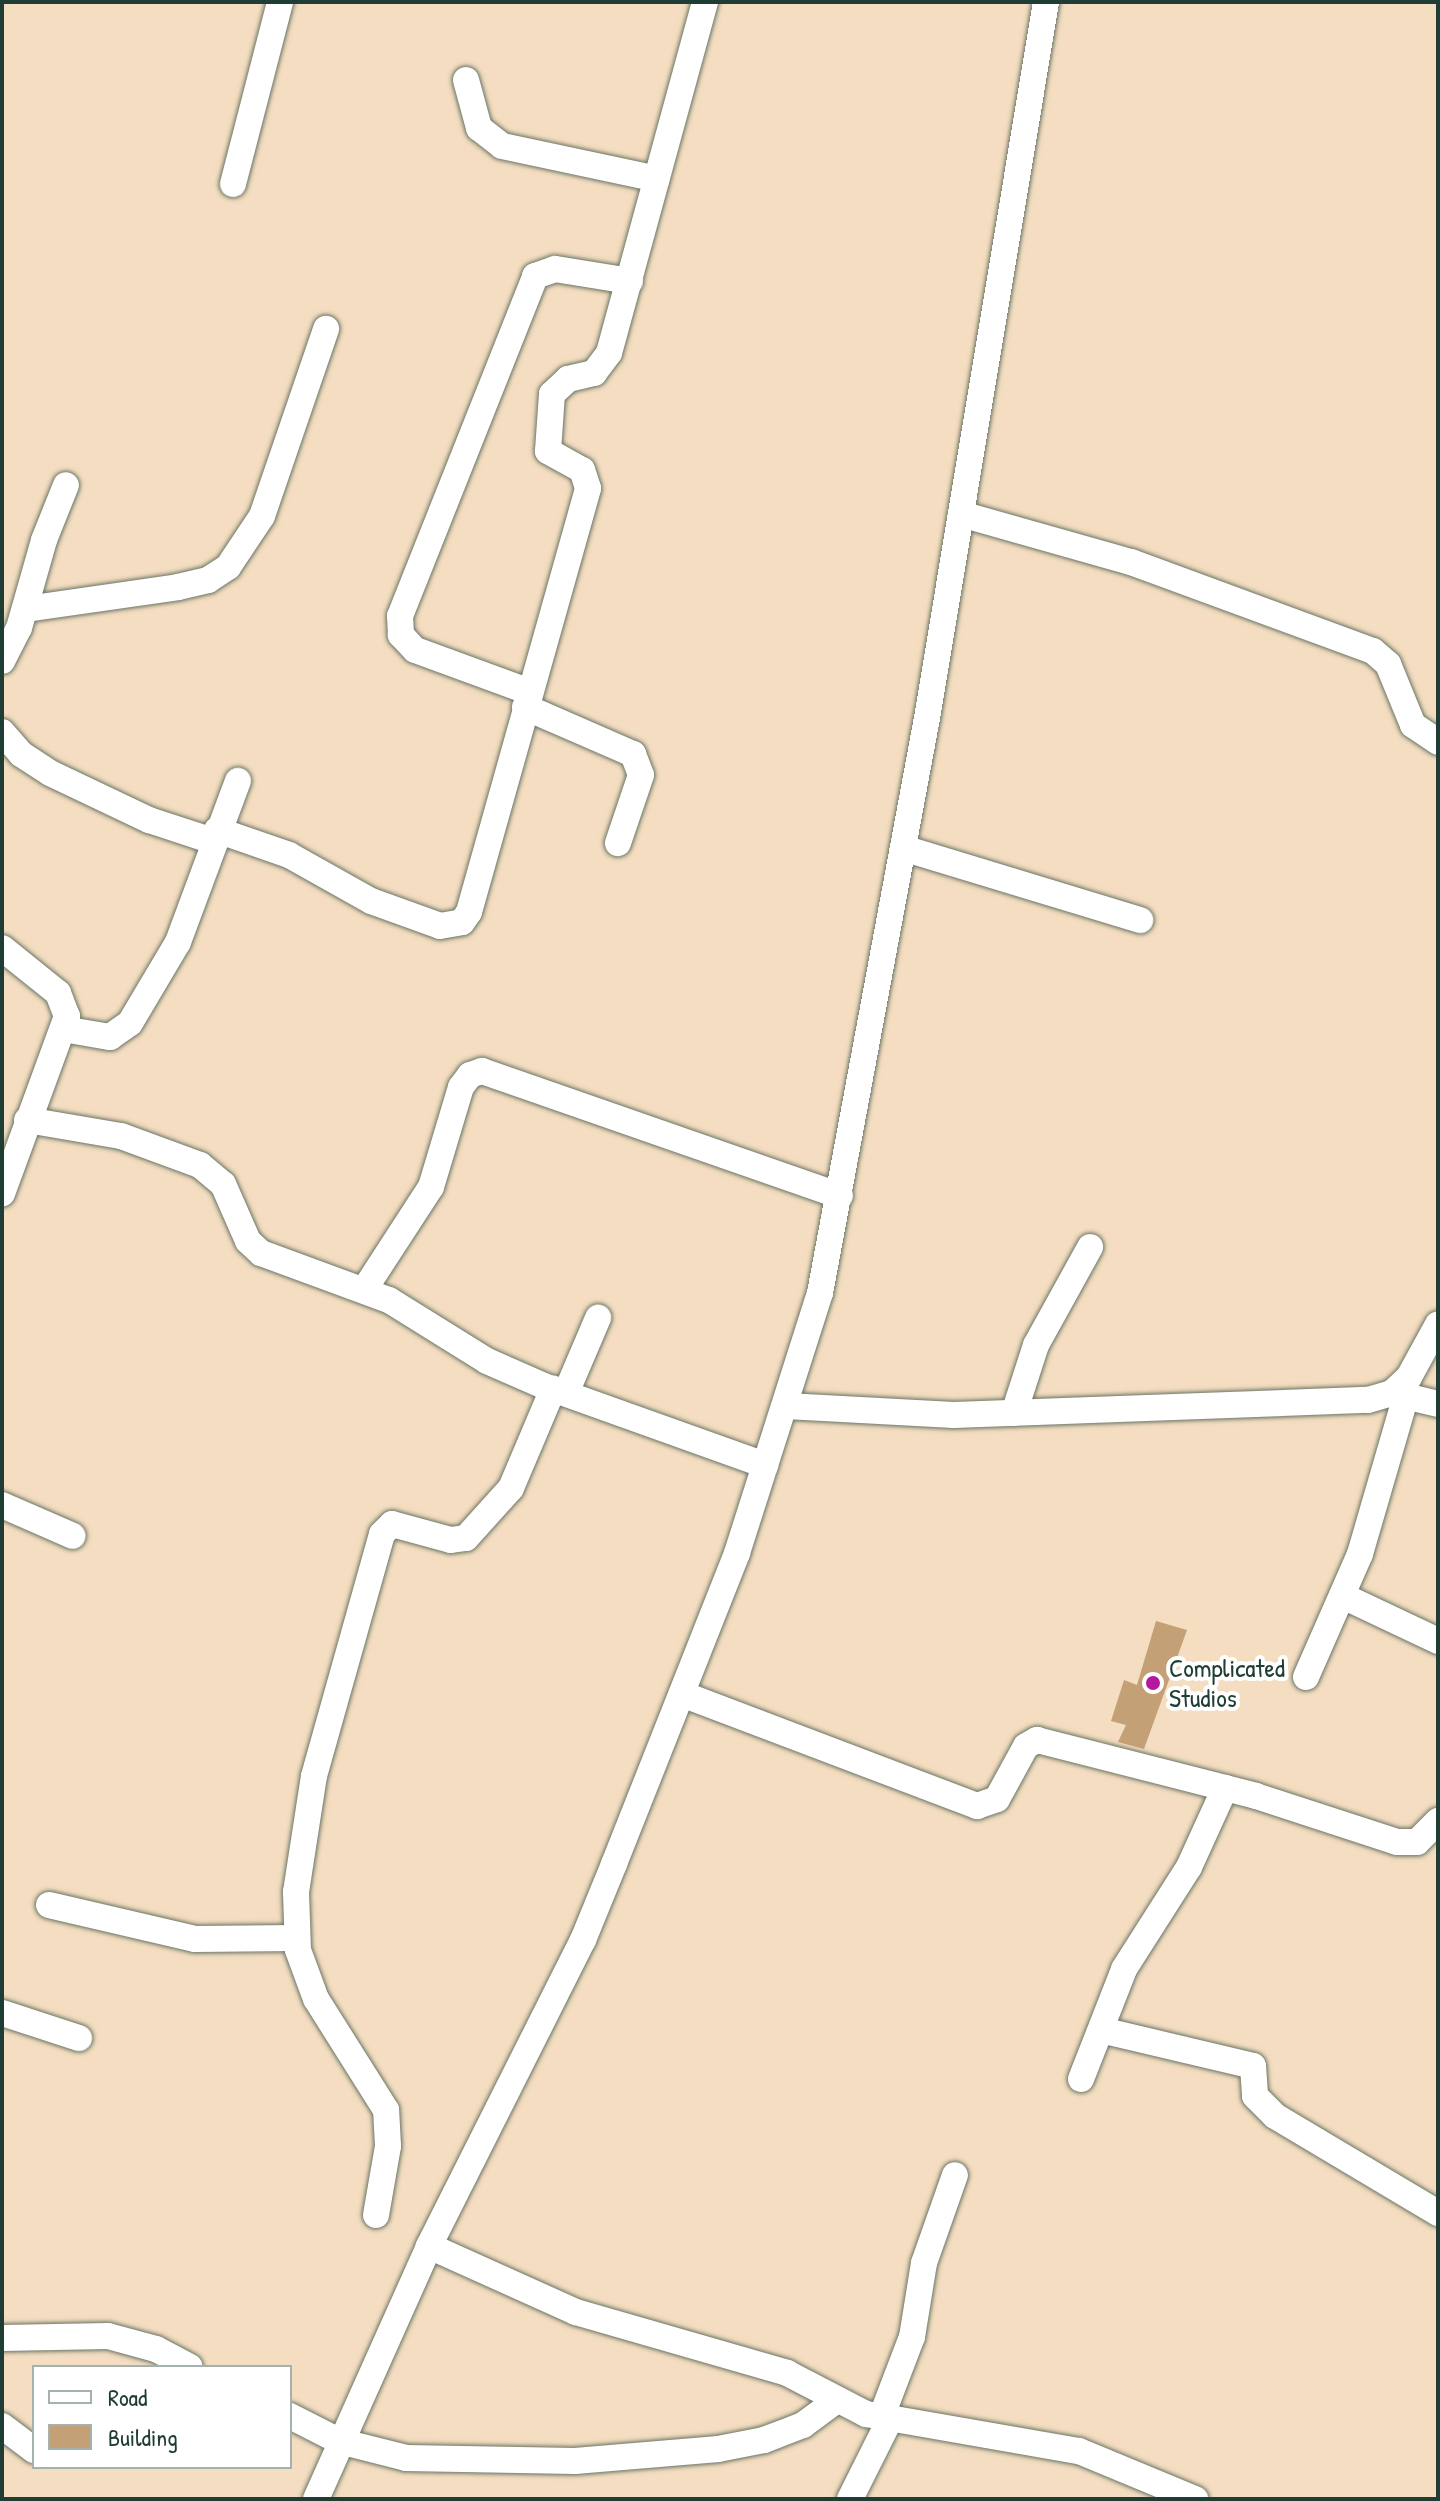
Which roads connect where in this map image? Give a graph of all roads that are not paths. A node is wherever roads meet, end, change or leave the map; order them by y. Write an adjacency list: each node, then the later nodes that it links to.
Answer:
1 (280, 2): 6 (street)
2 (705, 2): 5 (street)
3 (1046, 2): 10 (street)
4 (466, 80): 5 (street)
5 (657, 179): 7 (street)
6 (233, 184)
7 (630, 281): 13 (street); 13 (street)
8 (326, 329): 11 (street)
9 (66, 485): 11 (street)
10 (961, 514): 15 (street); 19 (street)
11 (26, 609): 12 (street)
12 (2, 661)
13 (528, 700): 17 (street); 18 (street)
14 (2, 732): 17 (street)
15 (1438, 742)
16 (238, 781): 17 (street)
17 (215, 835): 22 (street)
18 (618, 843)
19 (903, 848): 20 (street); 25 (street)
20 (1140, 920)
21 (2, 948): 22 (street)
22 (63, 1029): 23 (street)
23 (27, 1120): 24 (street); 27 (street)
24 (2, 1194)
25 (840, 1196): 27 (street); 33 (street)
26 (1090, 1247): 34 (street)
27 (364, 1290): 30 (street)
28 (598, 1318): 30 (street)
29 (1438, 1324): 31 (street)
30 (560, 1391): 35 (street); 45 (street)
31 (1399, 1394): 32 (street); 34 (street); 38 (street)
32 (1438, 1404)
33 (786, 1406): 34 (street); 35 (street)
34 (1014, 1413)
35 (765, 1465): 41 (street)
36 (2, 1505): 37 (street)
37 (73, 1536)
38 (1345, 1597): 39 (street); 40 (street)
39 (1438, 1641)
40 (1306, 1677)
41 (682, 1694): 42 (street); 53 (street)
42 (1225, 1788): 43 (street); 47 (street)
43 (1438, 1821)
44 (49, 1905): 45 (street)
45 (297, 1938): 52 (street)
46 (2, 2013): 48 (street)
47 (1101, 2030): 49 (street); 51 (street)
48 (79, 2038)
49 (1081, 2079)
50 (955, 2175): 58 (street)
51 (1438, 2213)
52 (376, 2215)
53 (429, 2246): 56 (street); 60 (street)
54 (2, 2338): 55 (street)
55 (186, 2365)
56 (837, 2400): 58 (street); 60 (street)
57 (292, 2417): 60 (street)
58 (885, 2419): 63 (street); 64 (street)
59 (2, 2426): 61 (street)
60 (339, 2441): 62 (street)
61 (32, 2448)
62 (316, 2499)
63 (850, 2499)
64 (1195, 2499)

